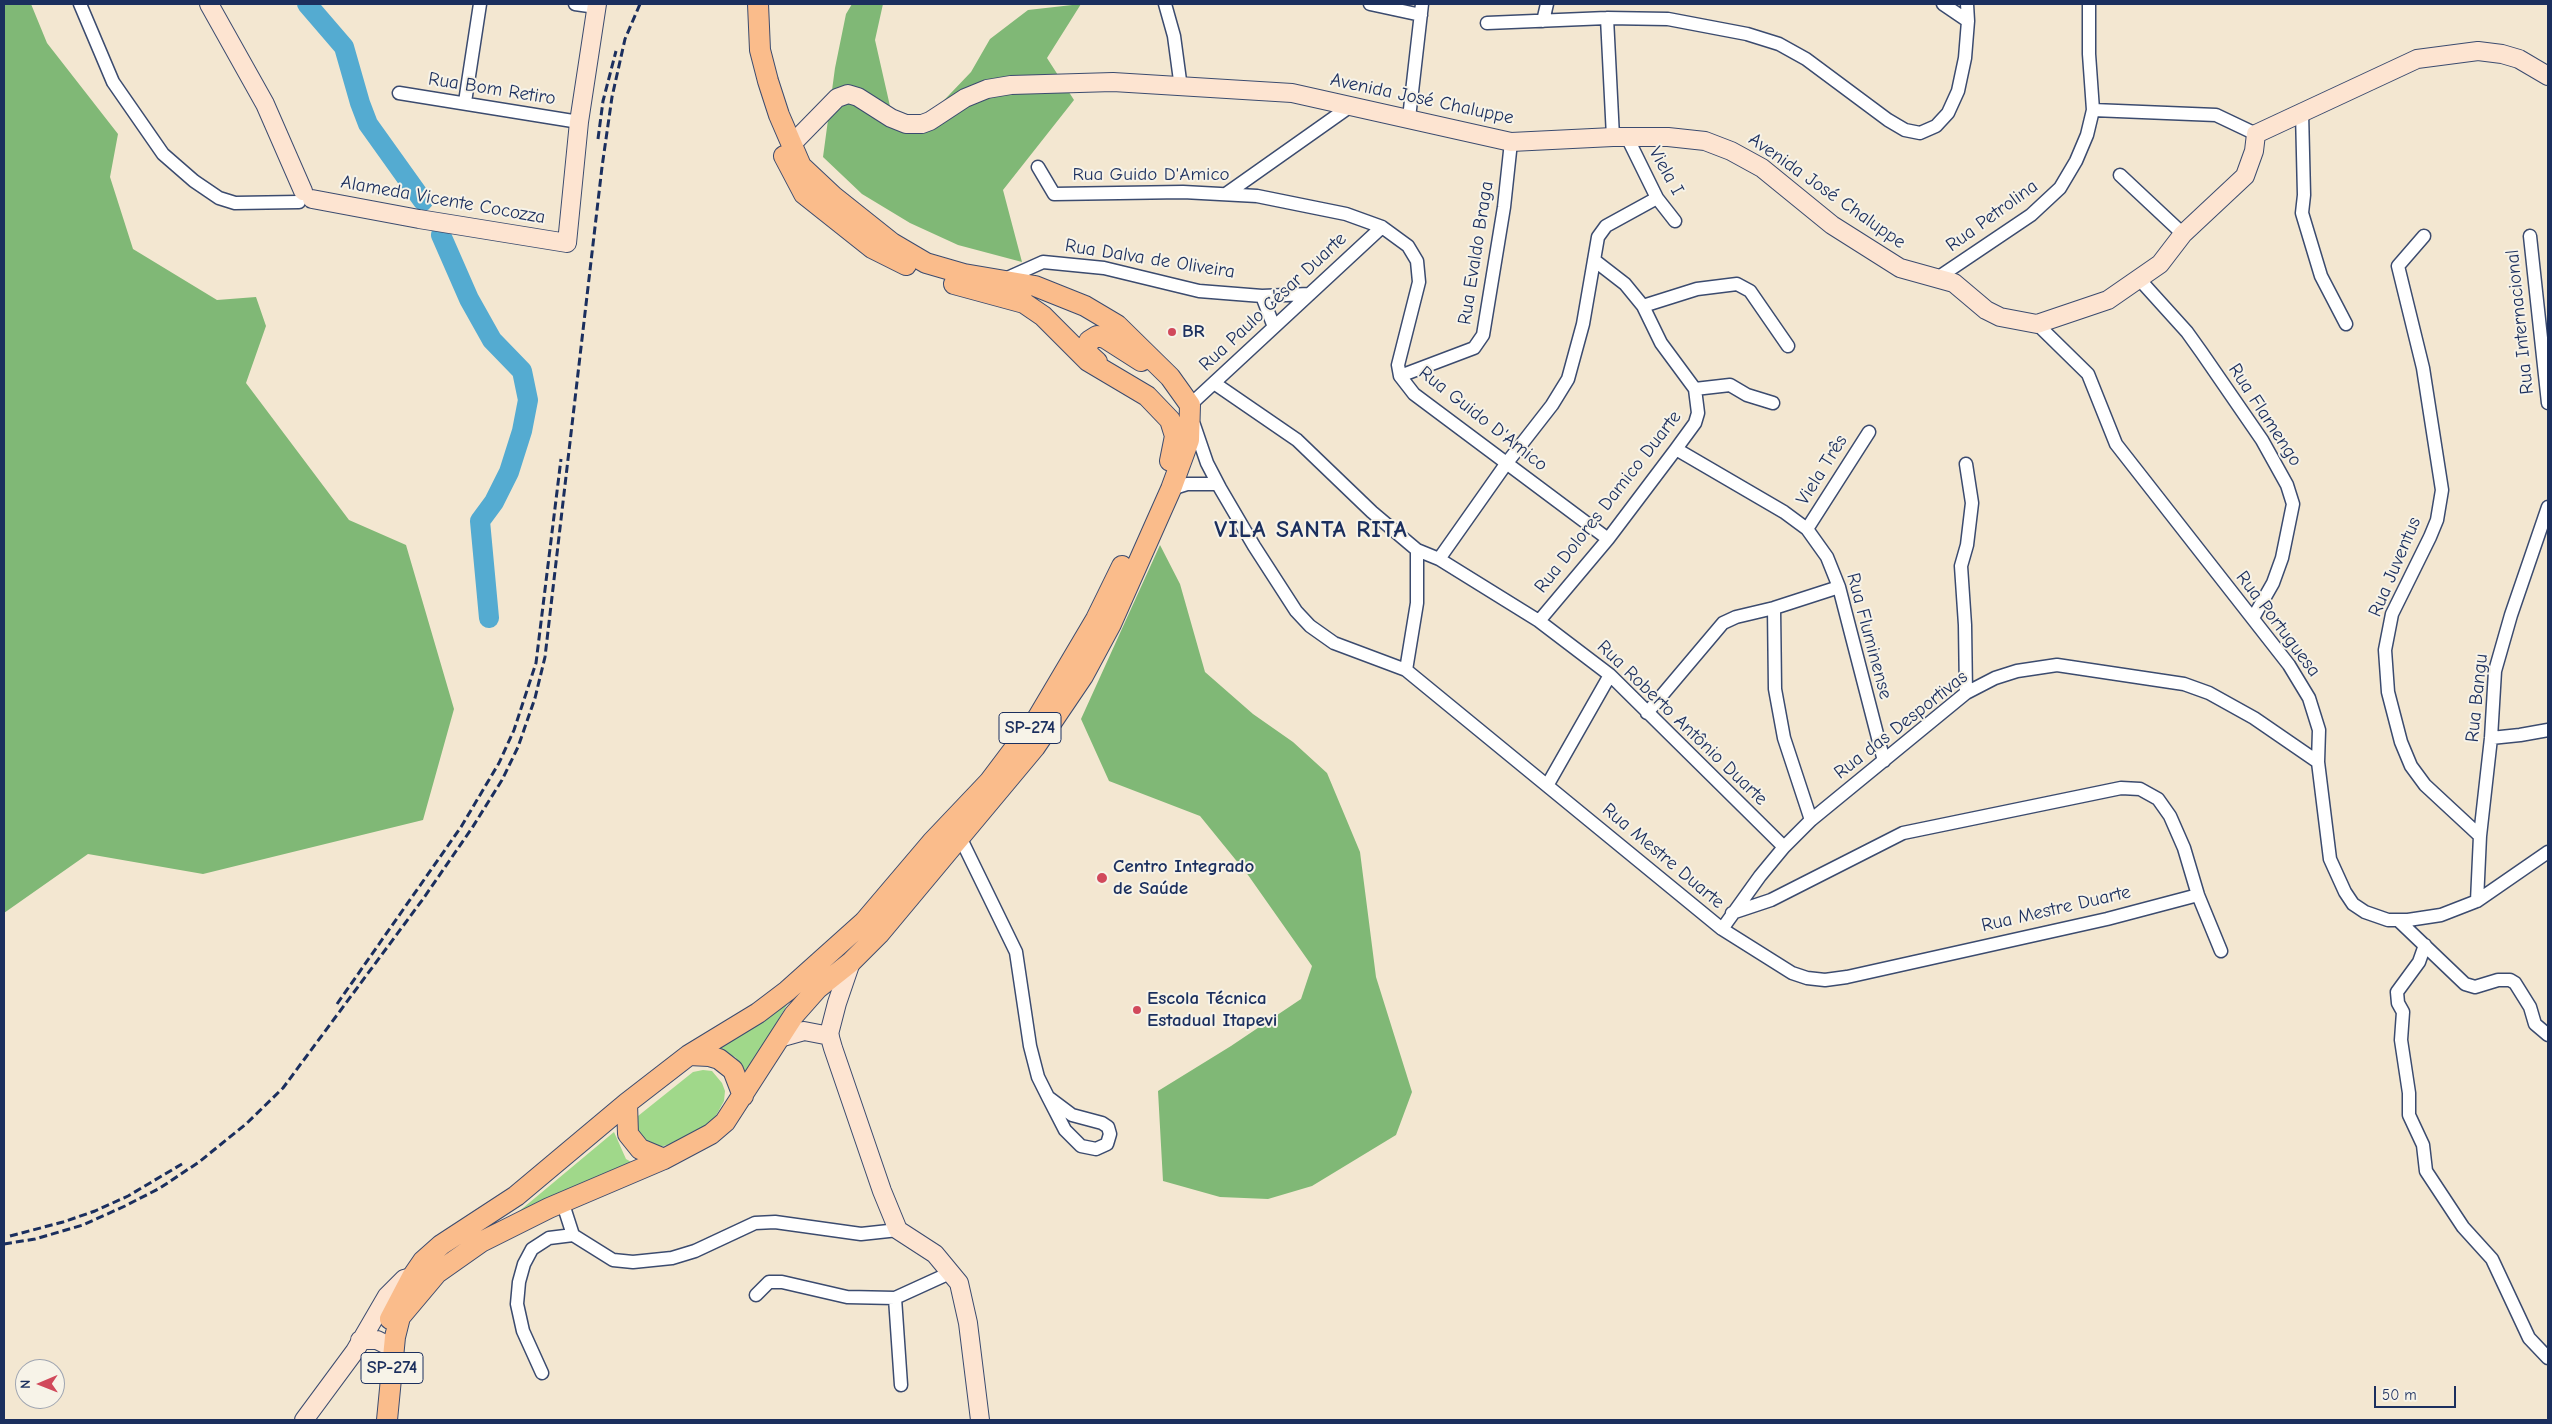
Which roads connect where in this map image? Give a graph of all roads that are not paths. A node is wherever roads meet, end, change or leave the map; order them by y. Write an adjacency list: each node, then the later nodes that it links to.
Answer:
1 (80, 4): 35 (street)
2 (209, 4): 35 (street)
3 (480, 4): 22 (street)
4 (575, 4): 13 (street)
5 (748, 4): 55 (main road, SP-274)
6 (758, 4): 31 (main road)
7 (1165, 4): 20 (street)
8 (1370, 4): 14 (street)
9 (1547, 4): 16 (street)
10 (1943, 4): 17 (street)
11 (1967, 4): 17 (street)
12 (2090, 4): 24 (street, Rua Petrolina)
13 (596, 5): 27 (street)
14 (1421, 9): 26 (street)
15 (1607, 18): 16 (street); 17 (street); 29 (street)
16 (1543, 21): 18 (street)
17 (1968, 21)
18 (1487, 23)
19 (2548, 76): 25 (street)
20 (1181, 88): 23 (street, Avenida José Chaluppe); 31 (street, Avenida José Chaluppe)
21 (399, 93): 22 (street, Rua Bom Retiro)
22 (465, 102): 27 (street, Rua Bom Retiro)
23 (1352, 105): 26 (street, Avenida José Chaluppe); 34 (street)
24 (2093, 110): 28 (street); 43 (street, Rua Petrolina)
25 (2302, 112): 28 (street); 50 (street)
26 (1409, 118): 30 (street, Avenida José Chaluppe)
27 (579, 122): 35 (street, Alameda Vicente Cocozza)
28 (2256, 134): 39 (street, Avenida José Chaluppe)
29 (1620, 137): 30 (street, Avenida José Chaluppe); 36 (street, Viela I); 43 (street, Avenida José Chaluppe)
30 (1511, 142): 54 (street, Rua Evaldo Braga)
31 (792, 144): 44 (main road)
32 (1038, 167): 34 (street, Rua Guido D'Amico)
33 (2120, 175): 39 (street)
34 (1226, 194): 38 (street, Rua Guido D'Amico)
35 (304, 197)
36 (1657, 198): 37 (street, Viela I); 42 (street)
37 (1675, 221)
38 (1382, 227): 46 (street, Rua Paulo César Duarte); 54 (street, Rua Guido D'Amico)
39 (2183, 234): 45 (street, Avenida José Chaluppe)
40 (2424, 236): 87 (street, Rua Juventus)
41 (2530, 236): 59 (street, Rua Internacional)
42 (1594, 260): 48 (street, Rua Dolores Damico Duarte); 63 (street)
43 (1936, 279): 49 (street, Avenida José Chaluppe)
44 (1005, 280): 47 (street, Rua Dalva de Oliveira); 53 (main road)
45 (2140, 280): 49 (street, Avenida José Chaluppe); 74 (street, Rua Flamengo)
46 (1309, 294): 47 (street, Rua Dalva de Oliveira); 51 (street, Rua Paulo César Duarte)
47 (1262, 296): 51 (street)
48 (1643, 306): 52 (street); 57 (street, Rua Dolores Damico Duarte)
49 (2037, 324): 74 (street, Rua Portuguesa)
50 (2346, 324)
51 (1274, 327): 56 (street, Rua Paulo César Duarte)
52 (1788, 346)
53 (1162, 370): 55 (main road); 60 (main road)
54 (1400, 376): 63 (street, Rua Guido D'Amico)
55 (1122, 383): 101 (main road, SP-274)
56 (1214, 383): 60 (street, Rua Paulo César Duarte); 70 (street, Rua Roberto Antônio Duarte)
57 (1695, 389): 58 (street); 62 (street, Rua Dolores Damico Duarte)
58 (1773, 403)
59 (2548, 403)
60 (1191, 411): 65 (street, Rua Mestre Duarte); 66 (main road, SP-274)
61 (1869, 432): 68 (street, Viela Três)
62 (1676, 449): 68 (street, Rua Fluminense); 69 (street, Rua Dolores Damico Duarte)
63 (1506, 464): 69 (street, Rua Guido D'Amico); 71 (street)
64 (1966, 464): 78 (street)
65 (1218, 484): 66 (street); 76 (street, Rua Mestre Duarte)
66 (1171, 489): 86 (main road, SP-274)
67 (2548, 507): 81 (street, Rua Bangu)
68 (1807, 530): 72 (street, Rua Fluminense)
69 (1608, 539): 75 (street, Rua Dolores Damico Duarte)
70 (1417, 550): 71 (street, Rua Roberto Antônio Duarte); 76 (street)
71 (1439, 559): 75 (street, Rua Roberto Antônio Duarte)
72 (1839, 586): 73 (street); 82 (street, Rua Fluminense)
73 (1774, 608): 79 (street); 85 (street)
74 (2253, 618): 83 (street, Rua Portuguesa)
75 (1539, 621): 77 (street, Rua Roberto Antônio Duarte)
76 (1406, 670): 84 (street, Rua Mestre Duarte)
77 (1610, 675): 79 (street, Rua Roberto Antônio Duarte); 84 (street)
78 (1966, 693): 82 (street, Rua das Desportivas); 83 (street, Rua das Desportivas)
79 (1647, 713): 88 (street, Rua Roberto Antônio Duarte)
80 (2548, 730): 81 (street)
81 (2492, 738): 87 (street, Rua Bangu)
82 (1884, 761): 85 (street, Rua das Desportivas)
83 (2318, 762): 93 (street, Rua Portuguesa)
84 (1548, 784): 94 (street, Rua Mestre Duarte)
85 (1812, 820): 88 (street, Rua das Desportivas)
86 (959, 835): 97 (main road, SP-274); 103 (street)
87 (2480, 836): 91 (street, Rua Bangu)
88 (1784, 847): 92 (street, Rua das Desportivas)
89 (2548, 852): 91 (street, Rua Portuguesa)
90 (2198, 895): 92 (street); 94 (street, Rua Mestre Duarte); 96 (street)
91 (2477, 901): 93 (street, Rua Portuguesa)
92 (1732, 914): 94 (street, Rua das Desportivas)
93 (2398, 920): 95 (street)
94 (1722, 929)
95 (2425, 945): 98 (street); 115 (street)
96 (2221, 951)
97 (851, 962): 99 (street); 100 (main road, SP-274)
98 (2548, 1035)
99 (830, 1036): 100 (street); 107 (street)
100 (779, 1038): 102 (main road, SP-274)
101 (689, 1055): 102 (main road); 104 (main road, SP-274)
102 (743, 1096): 105 (main road, SP-274)
103 (1048, 1098): 103 (street)
104 (627, 1103): 105 (main road); 110 (main road, SP-274)
105 (664, 1159): 106 (main road, SP-274)
106 (563, 1204): 108 (street); 120 (main road, SP-274)
107 (898, 1230): 108 (street); 109 (street)
108 (573, 1235): 116 (street)
109 (952, 1272): 112 (street); 121 (street)
110 (412, 1277): 113 (street); 114 (main road, SP-274)
111 (756, 1296): 112 (street)
112 (895, 1298): 117 (street)
113 (360, 1340): 114 (street); 118 (street)
114 (385, 1344): 119 (main road, SP-274)
115 (2548, 1358)
116 (542, 1373)
117 (901, 1385)
118 (305, 1420)
119 (374, 1420)
120 (387, 1420)
121 (980, 1420)

